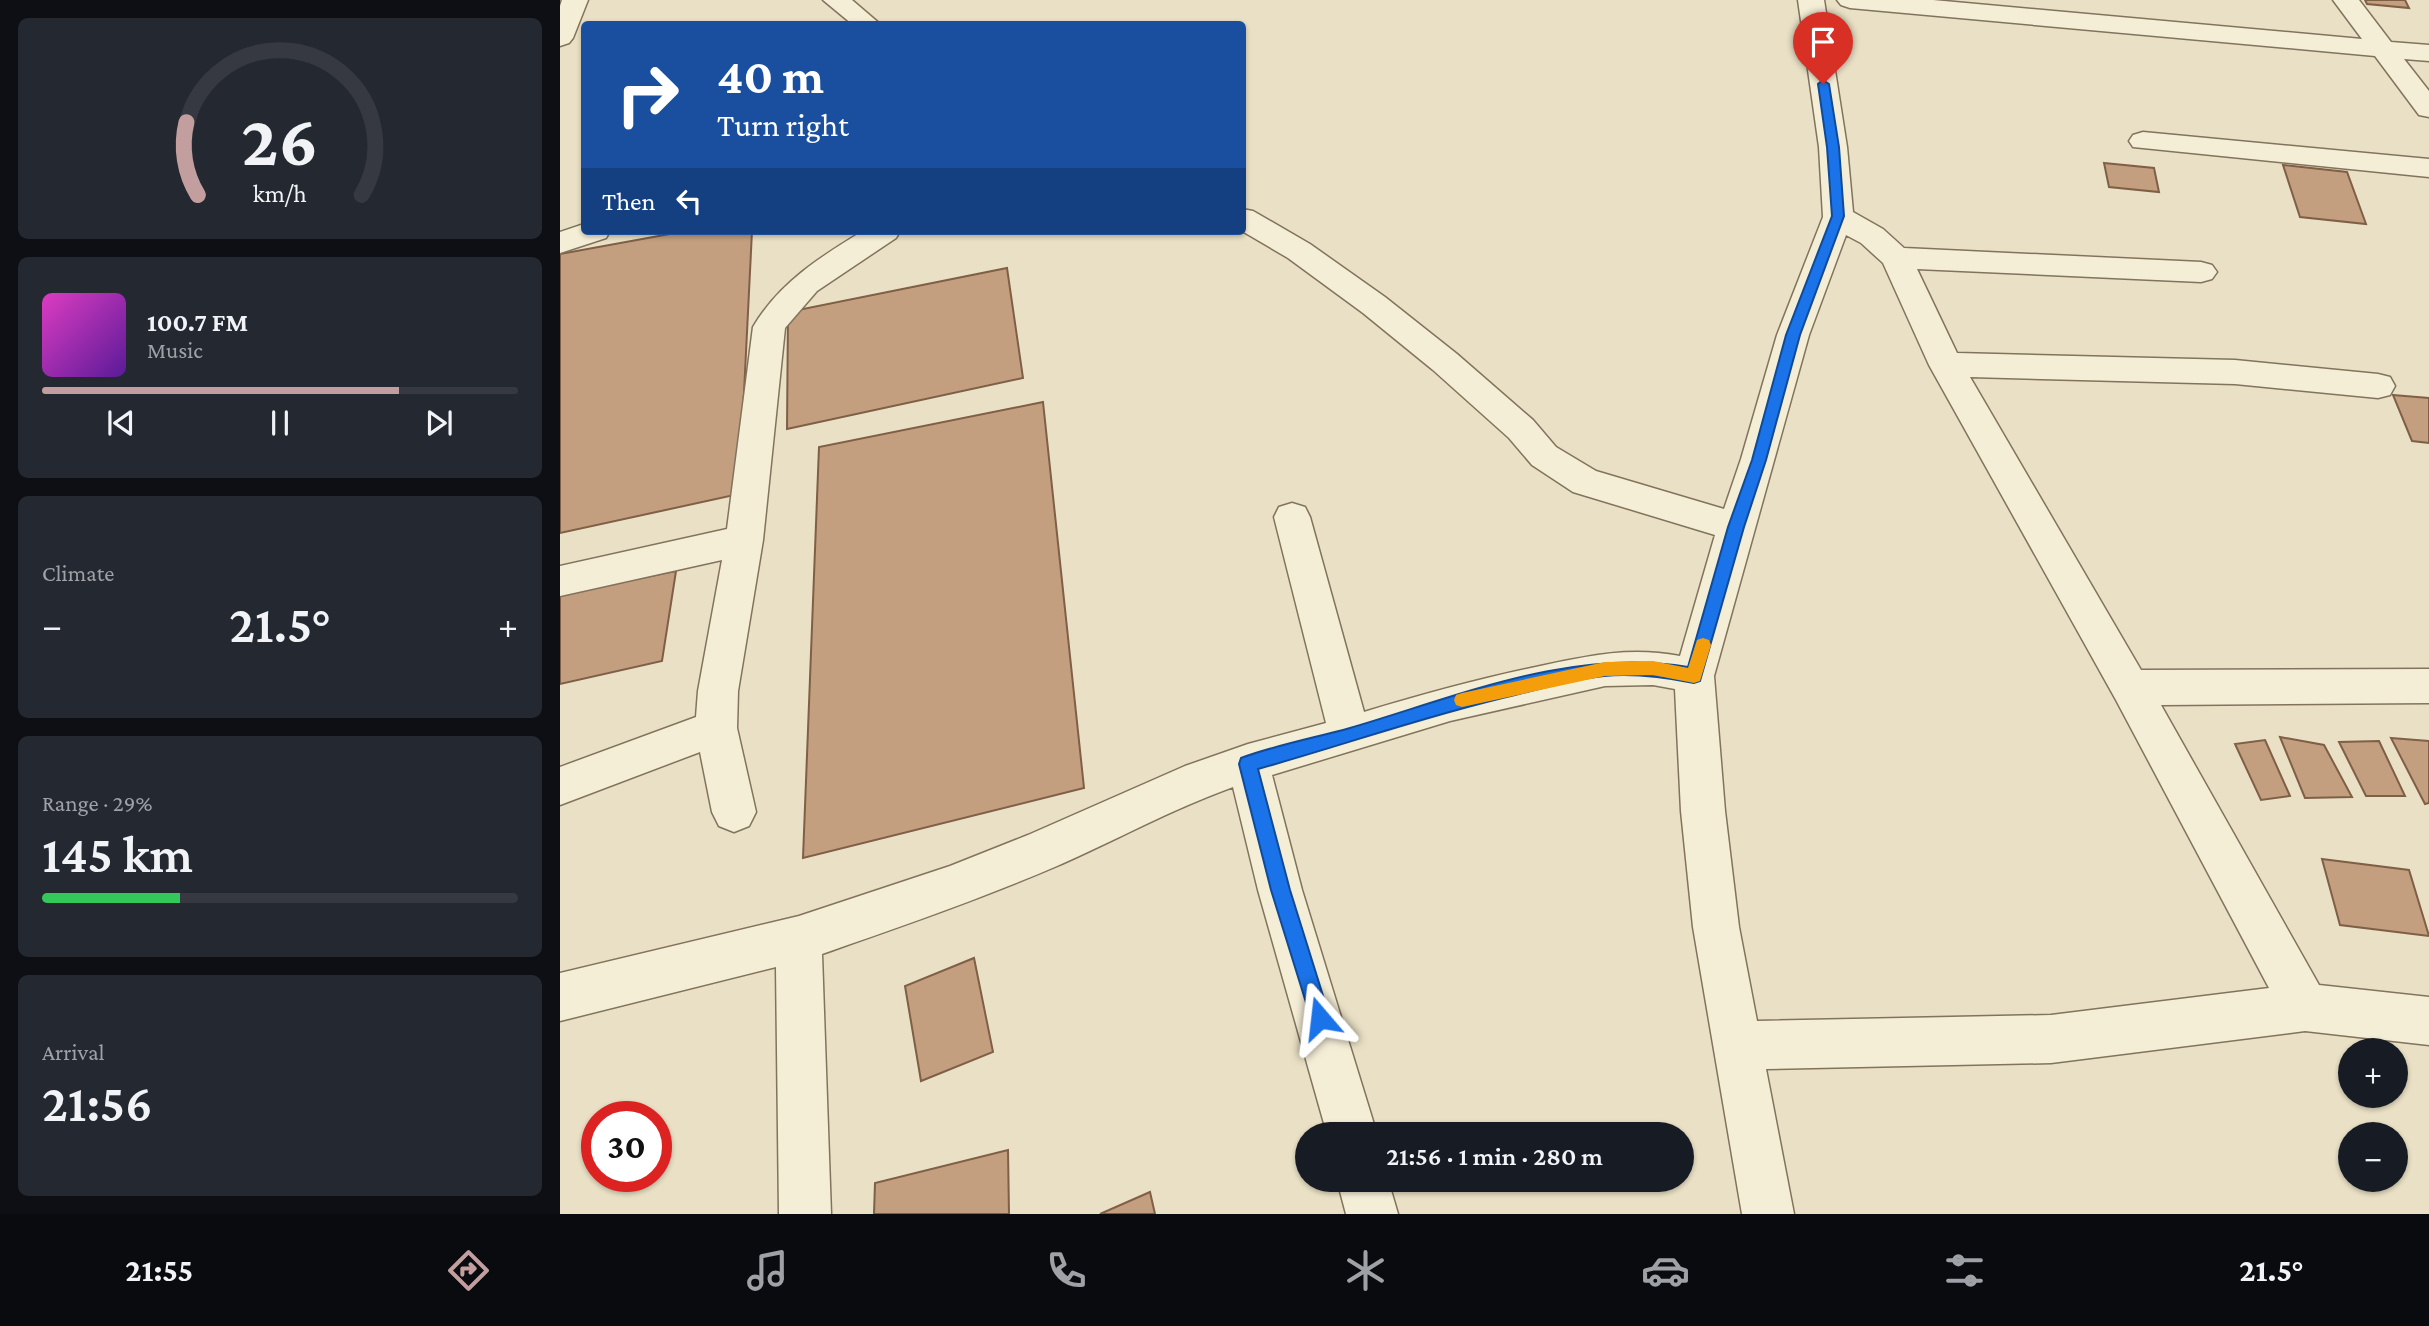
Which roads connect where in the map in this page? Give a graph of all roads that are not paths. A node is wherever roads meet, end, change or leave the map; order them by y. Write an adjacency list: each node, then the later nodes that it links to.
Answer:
1 (575, 0): 7 (street)
2 (836, 0): 6 (street)
3 (1811, 0): 13 (street)
4 (1850, 0): 8 (street)
5 (2346, 0): 8 (street)
6 (863, 21)
7 (560, 38)
8 (2384, 51): 9 (street); 10 (street)
9 (2429, 53)
10 (2429, 108)
11 (2143, 141): 12 (street)
12 (2429, 167)
13 (1838, 216): 18 (street); 23 (street)
14 (1246, 220): 23 (street)
15 (583, 235): 17 (street)
16 (879, 235): 24 (street)
17 (560, 243)
18 (1896, 258): 19 (street); 20 (street)
19 (2201, 272)
20 (1946, 365): 21 (street); 28 (street)
21 (2378, 386)
22 (1292, 517): 30 (street)
23 (1736, 527): 26 (street)
24 (744, 540): 25 (street); 29 (street)
25 (560, 581)
26 (1694, 676): 30 (street); 38 (street)
27 (2429, 686): 28 (street)
28 (2130, 688): 36 (street)
29 (716, 728): 32 (street); 33 (street)
30 (1350, 735): 31 (street)
31 (1248, 764): 34 (street); 39 (street)
32 (560, 786)
33 (734, 812)
34 (799, 939): 35 (street); 41 (street)
35 (560, 997)
36 (2305, 1007): 37 (street); 38 (street)
37 (2429, 1021)
38 (1737, 1046): 43 (street)
39 (1349, 1122)
40 (1366, 1192): 42 (street)
41 (805, 1214)
42 (1372, 1214)
43 (1768, 1214)

